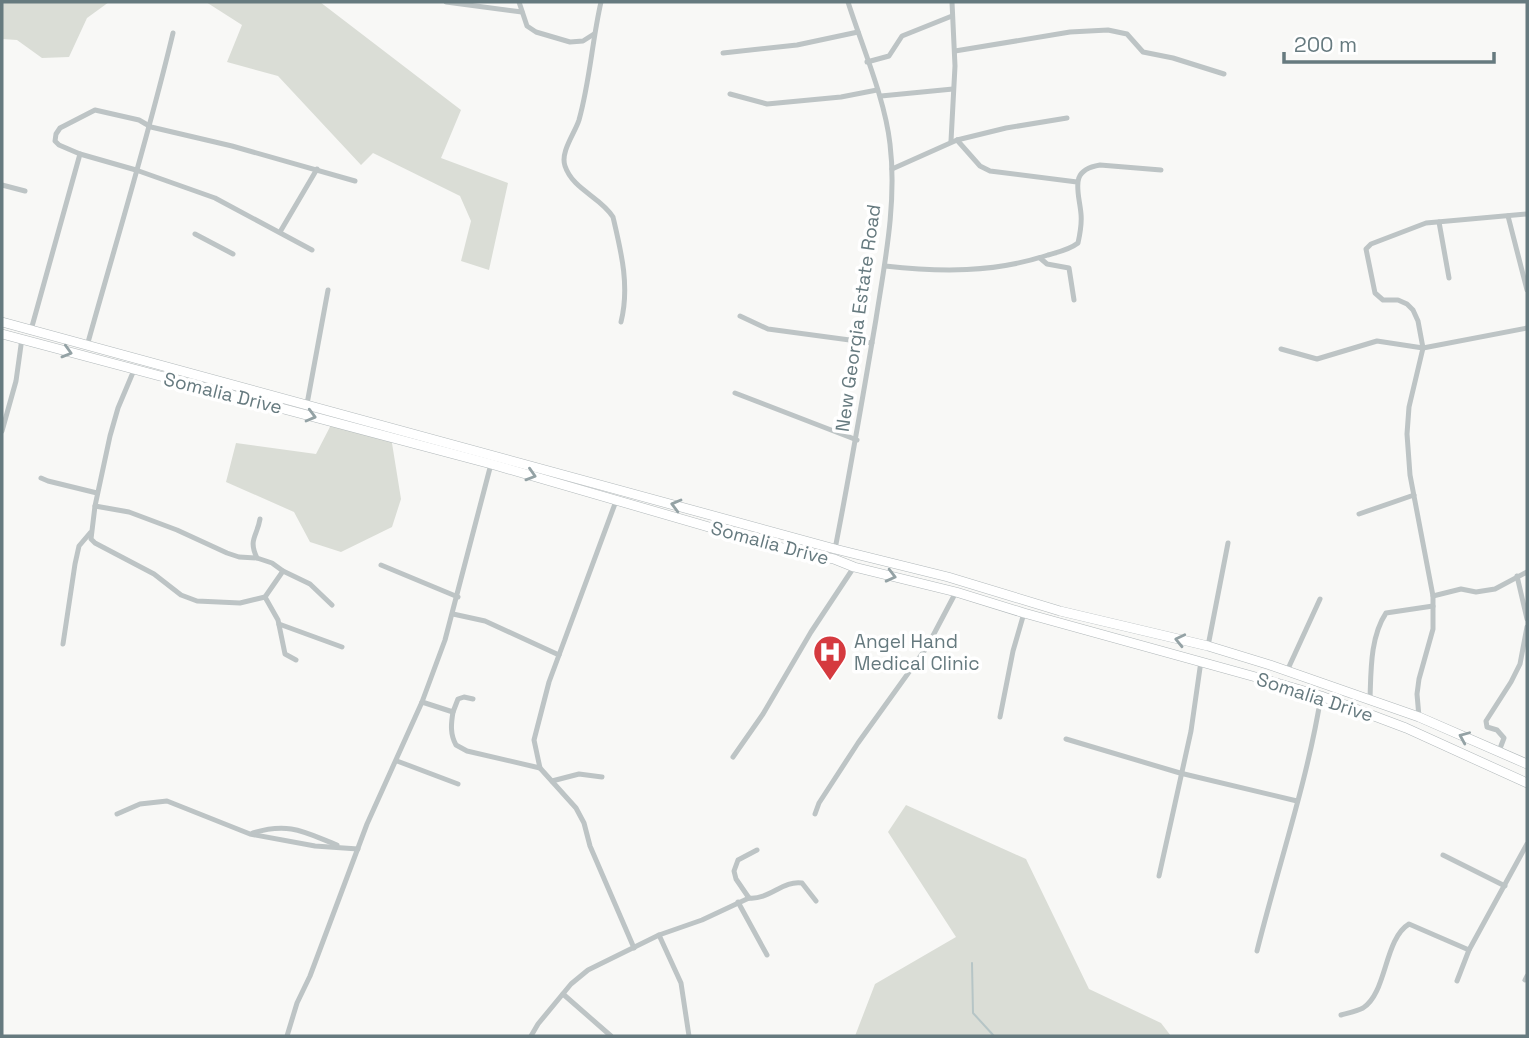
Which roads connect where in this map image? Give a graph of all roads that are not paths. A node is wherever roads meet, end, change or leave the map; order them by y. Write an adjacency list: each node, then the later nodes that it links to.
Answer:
1 (446, 2): 6 (street)
2 (519, 2): 6 (street)
3 (601, 2): 10 (street)
4 (848, 2): 8 (street, New Georgia Estate Road)
5 (952, 2): 7 (street)
6 (522, 12): 10 (street)
7 (952, 16): 11 (street); 13 (street)
8 (858, 32): 12 (street); 13 (street, New Georgia Estate Road)
9 (173, 33): 19 (street)
10 (594, 34): 45 (street)
11 (955, 51): 14 (street); 15 (street)
12 (723, 52)
13 (867, 62): 16 (street, New Georgia Estate Road)
14 (1224, 74)
15 (953, 89): 16 (street); 20 (street)
16 (879, 93): 17 (street); 23 (street, New Georgia Estate Road)
17 (730, 94)
18 (1068, 118): 20 (street)
19 (150, 128): 21 (street); 22 (street); 24 (street)
20 (954, 141): 23 (street); 27 (street)
21 (80, 154): 24 (street); 48 (street)
22 (317, 169): 26 (street); 33 (street)
23 (892, 169): 38 (street, New Georgia Estate Road)
24 (136, 170): 33 (street); 52 (street)
25 (1161, 170): 27 (street)
26 (355, 181)
27 (1077, 182): 37 (street)
28 (2, 185): 29 (street)
29 (25, 191)
30 (1527, 214): 31 (street)
31 (1507, 216): 32 (street); 39 (street)
32 (1439, 222): 40 (street); 53 (street)
33 (280, 232): 35 (street)
34 (195, 234): 36 (street)
35 (312, 250)
36 (233, 254)
37 (1041, 258): 38 (street); 43 (street)
38 (884, 266): 51 (street, New Georgia Estate Road)
39 (1525, 273): 42 (street)
40 (1449, 278)
41 (328, 290): 57 (street)
42 (1527, 290)
43 (1074, 300)
44 (740, 316): 51 (street)
45 (621, 321)
46 (2, 322): 48 (main road, Somalia Drive)
47 (1527, 328): 53 (street)
48 (28, 330): 50 (street); 52 (main road, Somalia Drive)
49 (2, 334): 50 (main road, Somalia Drive)
50 (22, 339): 55 (main road, Somalia Drive, one-way to 55); 58 (street)
51 (872, 343): 59 (street, New Georgia Estate Road)
52 (88, 346): 57 (main road, Somalia Drive)
53 (1423, 348): 54 (street); 63 (street)
54 (1281, 349)
55 (134, 370): 60 (main road, Somalia Drive, one-way to 60); 62 (street)
56 (735, 393): 59 (street)
57 (307, 404): 70 (main road, Somalia Drive, one-way to 57)
58 (2, 431)
59 (857, 440): 70 (street, New Georgia Estate Road)
60 (491, 464): 64 (main road, Somalia Drive, one-way to 64); 81 (street)
61 (41, 478): 62 (street)
62 (97, 493): 65 (street)
63 (1414, 495): 66 (street); 79 (street)
64 (616, 501): 72 (main road, Somalia Drive); 93 (street)
65 (95, 506): 68 (street); 71 (street)
66 (1359, 514)
67 (260, 519): 71 (street)
68 (90, 533): 80 (street); 90 (street)
69 (1228, 543): 91 (street)
70 (835, 549): 72 (street, New Georgia Estate Road); 91 (main road, Somalia Drive, one-way to 70)
71 (257, 558): 75 (street)
72 (834, 559): 74 (main road, Somalia Drive)
73 (381, 565): 81 (street)
74 (854, 567): 78 (main road, Somalia Drive, one-way to 78); 106 (street)
75 (283, 571): 80 (street); 83 (street)
76 (1527, 572): 77 (street)
77 (1517, 576): 79 (street); 87 (street)
78 (956, 592): 85 (main road, Somalia Drive); 117 (street)
79 (1433, 596): 84 (street)
80 (265, 597): 88 (street)
81 (458, 597): 86 (street)
82 (1320, 598): 96 (street)
83 (332, 606)
84 (1433, 606): 99 (street); 103 (street)
85 (1024, 613): 95 (main road, Somalia Drive); 102 (street)
86 (453, 614): 93 (street); 100 (street)
87 (1527, 619)
88 (279, 624): 92 (street); 94 (street)
89 (1527, 626): 105 (street)
90 (63, 644)
91 (1208, 646): 96 (main road, Somalia Drive)
92 (342, 648)
93 (559, 655): 109 (street)
94 (296, 660)
95 (1201, 661): 97 (main road, Somalia Drive); 110 (street)
96 (1287, 671): 99 (main road, Somalia Drive)
97 (1321, 696): 113 (main road, Somalia Drive); 115 (street)
98 (473, 699): 101 (street)
99 (1370, 699): 103 (main road, Somalia Drive)
100 (422, 702): 101 (street); 107 (street)
101 (453, 712): 109 (street)
102 (1000, 716)
103 (1419, 717): 105 (main road, Somalia Drive, one-way to 103)
104 (1066, 739): 110 (street)
105 (1499, 751): 108 (main road, Somalia Drive)
106 (733, 757)
107 (397, 761): 114 (street); 121 (street)
108 (1527, 764)
109 (540, 768): 112 (street)
110 (1180, 773): 115 (street); 124 (street)
111 (601, 777): 112 (street)
112 (552, 781): 130 (street)
113 (1527, 783)
114 (458, 784)
115 (1297, 801): 132 (street)
116 (117, 814): 118 (street)
117 (815, 814)
118 (250, 834): 120 (street); 120 (street)
119 (1527, 844): 125 (street)
120 (345, 848): 121 (street)
121 (358, 849): 137 (street)
122 (757, 850): 126 (street)
123 (1443, 855): 125 (street)
124 (1158, 876)
125 (1505, 886): 131 (street)
126 (749, 898): 127 (street); 128 (street)
127 (816, 901)
128 (738, 902): 129 (street); 133 (street)
129 (659, 935): 130 (street); 140 (street)
130 (634, 948): 135 (street)
131 (1469, 950): 134 (street); 136 (street)
132 (1257, 951)
133 (767, 955)
134 (1457, 981)
135 (563, 994): 138 (street); 139 (street)
136 (1341, 1015)
137 (287, 1036)
138 (531, 1036)
139 (611, 1036)
140 (689, 1036)

